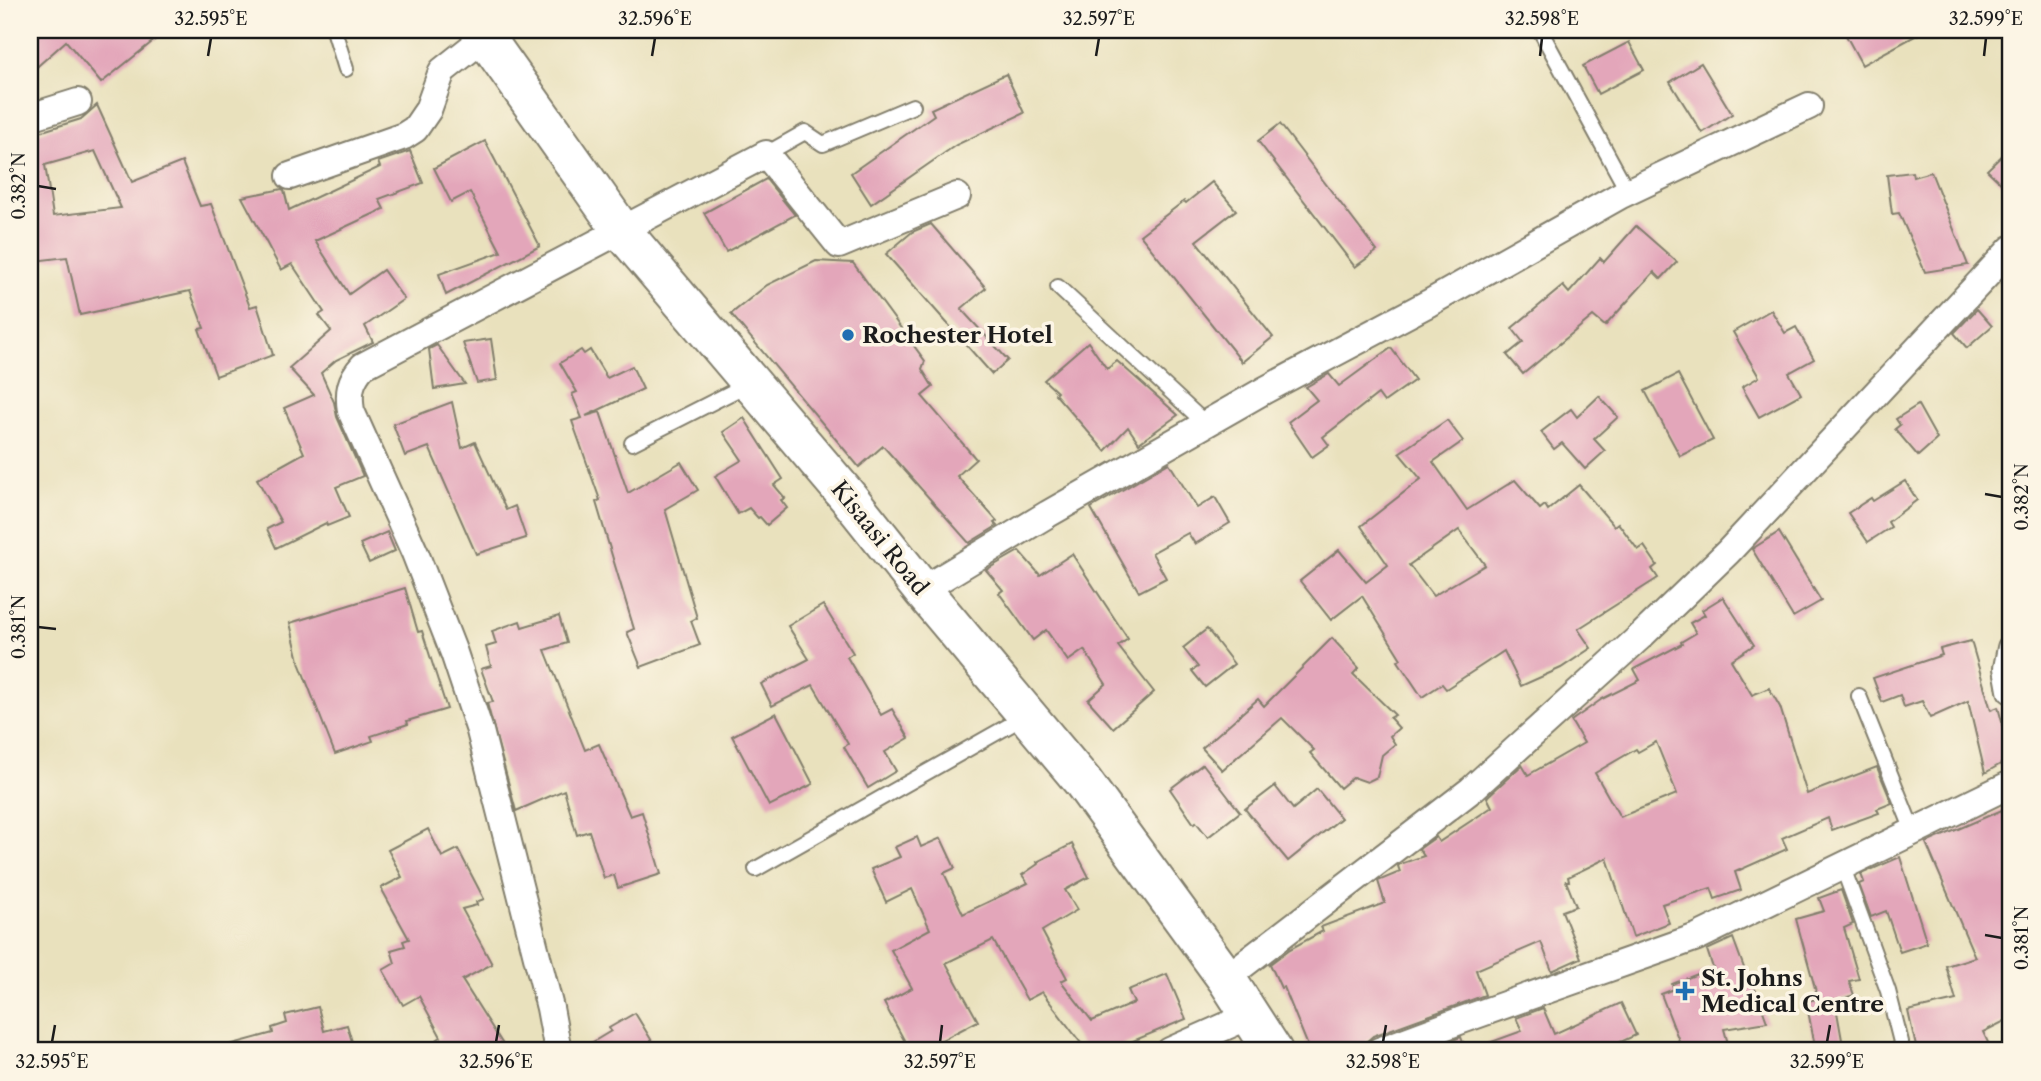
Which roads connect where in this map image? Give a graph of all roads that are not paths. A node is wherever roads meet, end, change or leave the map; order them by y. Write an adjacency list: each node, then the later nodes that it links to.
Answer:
1 (334, 30): 4 (lane)
2 (1540, 30): 11 (lane)
3 (482, 33): 10 (street); 13 (main road, Kisaasi Road)
4 (345, 69)
5 (78, 102): 8 (street)
6 (913, 106): 9 (lane)
7 (1809, 106): 11 (street)
8 (30, 117)
9 (766, 154): 12 (street); 13 (street)
10 (290, 176)
11 (1628, 192): 17 (street)
12 (957, 195)
13 (622, 232): 16 (main road, Kisaasi Road); 31 (street)
14 (2011, 249): 28 (street)
15 (1058, 287): 17 (lane)
16 (751, 382): 18 (lane); 19 (main road, Kisaasi Road)
17 (1206, 424): 19 (street)
18 (632, 443)
19 (922, 590): 23 (main road, Kisaasi Road)
20 (2011, 648): 21 (street)
21 (2011, 690)
22 (1859, 696): 25 (lane)
23 (1027, 715): 27 (lane); 28 (main road, Kisaasi Road)
24 (2011, 783): 25 (street)
25 (1913, 831): 26 (street)
26 (1842, 865): 30 (lane); 34 (street)
27 (756, 870)
28 (1226, 978): 29 (main road, Kisaasi Road)
29 (1251, 1015): 32 (street); 33 (main road, Kisaasi Road)
30 (1901, 1042)
31 (558, 1051)
32 (1170, 1051)
33 (1273, 1051)
34 (1379, 1051)

